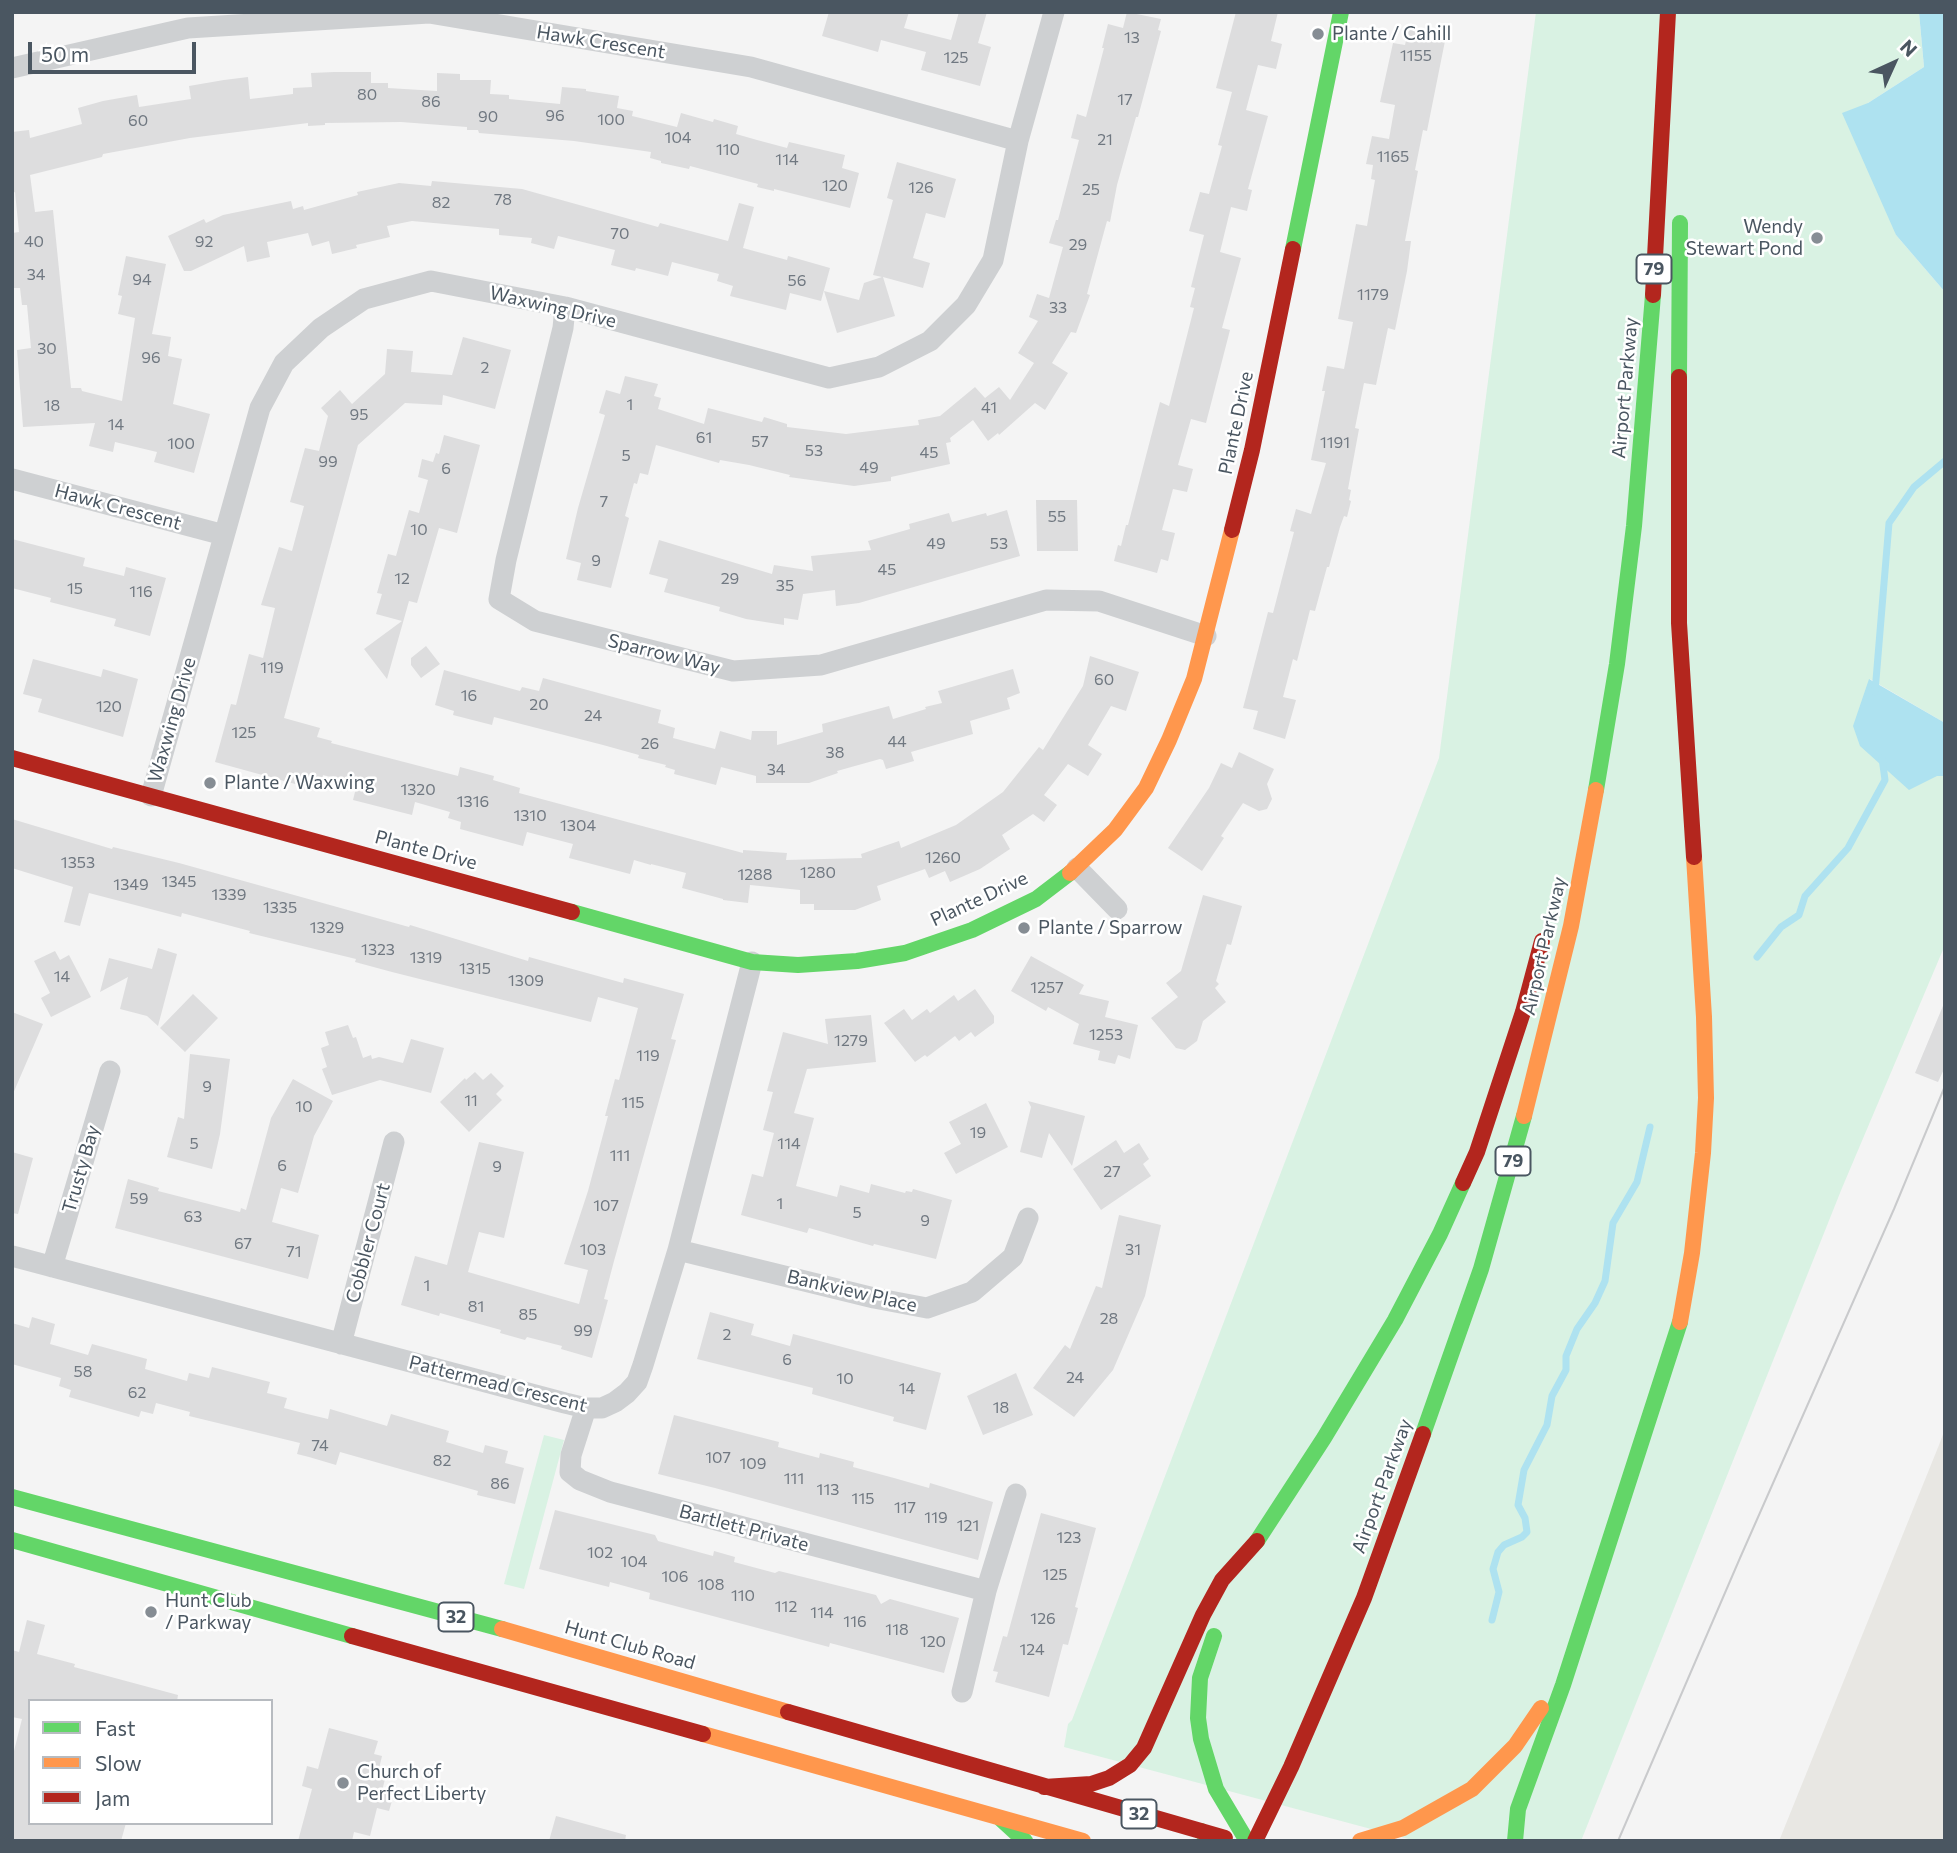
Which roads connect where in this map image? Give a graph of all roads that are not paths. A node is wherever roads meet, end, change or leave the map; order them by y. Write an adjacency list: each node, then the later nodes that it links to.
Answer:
1 (1054, 12): 5 (street, Waxwing Drive)
2 (1341, 12): 11 (main road, Plante Drive)
3 (1668, 12): 9 (main road, Airport Parkway / 79)
4 (12, 68): 5 (street, Hawk Crescent)
5 (1018, 141): 7 (street, Waxwing Drive)
6 (1681, 204): 34 (main road)
7 (565, 307): 10 (street, Waxwing Drive); 11 (street, Sparrow Way)
8 (12, 479): 10 (street, Hawk Crescent)
9 (1634, 526): 12 (main road); 43 (main road, Airport Parkway / 79)
10 (224, 535): 14 (street, Waxwing Drive)
11 (1206, 636): 15 (main road, Plante Drive)
12 (1586, 752)
13 (12, 758): 14 (main road, Plante Drive)
14 (151, 796): 18 (main road, Plante Drive)
15 (1077, 868): 16 (street); 18 (main road, Plante Drive)
16 (1116, 909)
17 (1545, 931): 29 (main road)
18 (752, 962): 22 (street, Pattermead Crescent)
19 (110, 1071): 24 (street, Trusty Bay)
20 (394, 1142): 25 (street, Cobbler Court)
21 (1028, 1218): 22 (street, Bankview Place)
22 (678, 1250): 26 (street, Pattermead Crescent)
23 (12, 1256): 24 (street, Pattermead Crescent)
24 (52, 1267): 25 (street, Pattermead Crescent)
25 (341, 1344): 26 (street, Pattermead Crescent)
26 (586, 1408): 32 (street, Bartlett Private)
27 (1016, 1494): 32 (street)
28 (12, 1497): 36 (main road, Hunt Club Road / 32)
29 (1260, 1536): 31 (main road); 36 (main road)
30 (12, 1540): 37 (main road, 32)
31 (1240, 1582)
32 (986, 1591): 35 (street)
33 (1223, 1618): 42 (main road)
34 (1581, 1625): 44 (main road); 45 (main road)
35 (962, 1692)
36 (1044, 1787): 38 (main road, Hunt Club Road / 32)
37 (1001, 1819): 39 (main road); 40 (main road, 32)
38 (1206, 1836): 41 (main road, Hunt Club Road / 32)
39 (1025, 1841)
40 (1083, 1841)
41 (1233, 1841)
42 (1247, 1841)
43 (1255, 1841)
44 (1360, 1841)
45 (1515, 1841)

